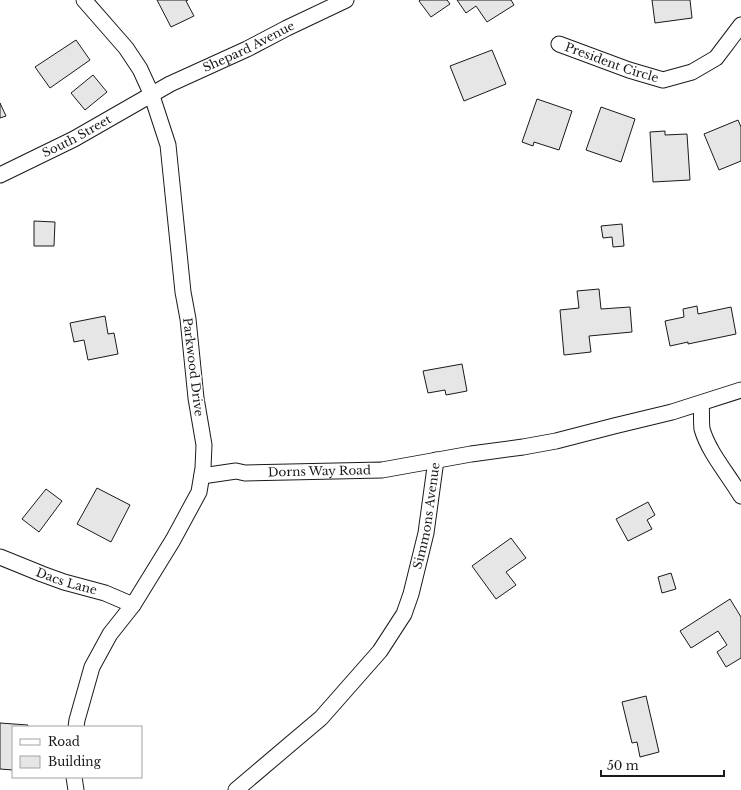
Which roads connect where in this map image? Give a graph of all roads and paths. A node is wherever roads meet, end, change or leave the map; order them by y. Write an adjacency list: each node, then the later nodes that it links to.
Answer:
1 (84, 0): 5 (street, Parkwood Drive)
2 (346, 0): 5 (street, Shepard Avenue)
3 (741, 25): 4 (street, President Circle)
4 (559, 44)
5 (151, 93): 6 (street, South Street); 10 (street, Parkwood Drive)
6 (0, 175)
7 (741, 390): 8 (street, Simmons Avenue)
8 (701, 404): 9 (street, Simmons Avenue); 11 (street)
9 (436, 460): 10 (street, Dorns Way Road); 17 (street, Simmons Avenue)
10 (202, 476): 13 (street, Parkwood Drive)
11 (741, 496)
12 (0, 557): 13 (street, Dacs Lane)
13 (133, 605): 14 (street, Parkwood Drive)
14 (76, 726)
15 (74, 778): 16 (street)
16 (76, 790)
17 (236, 790)

